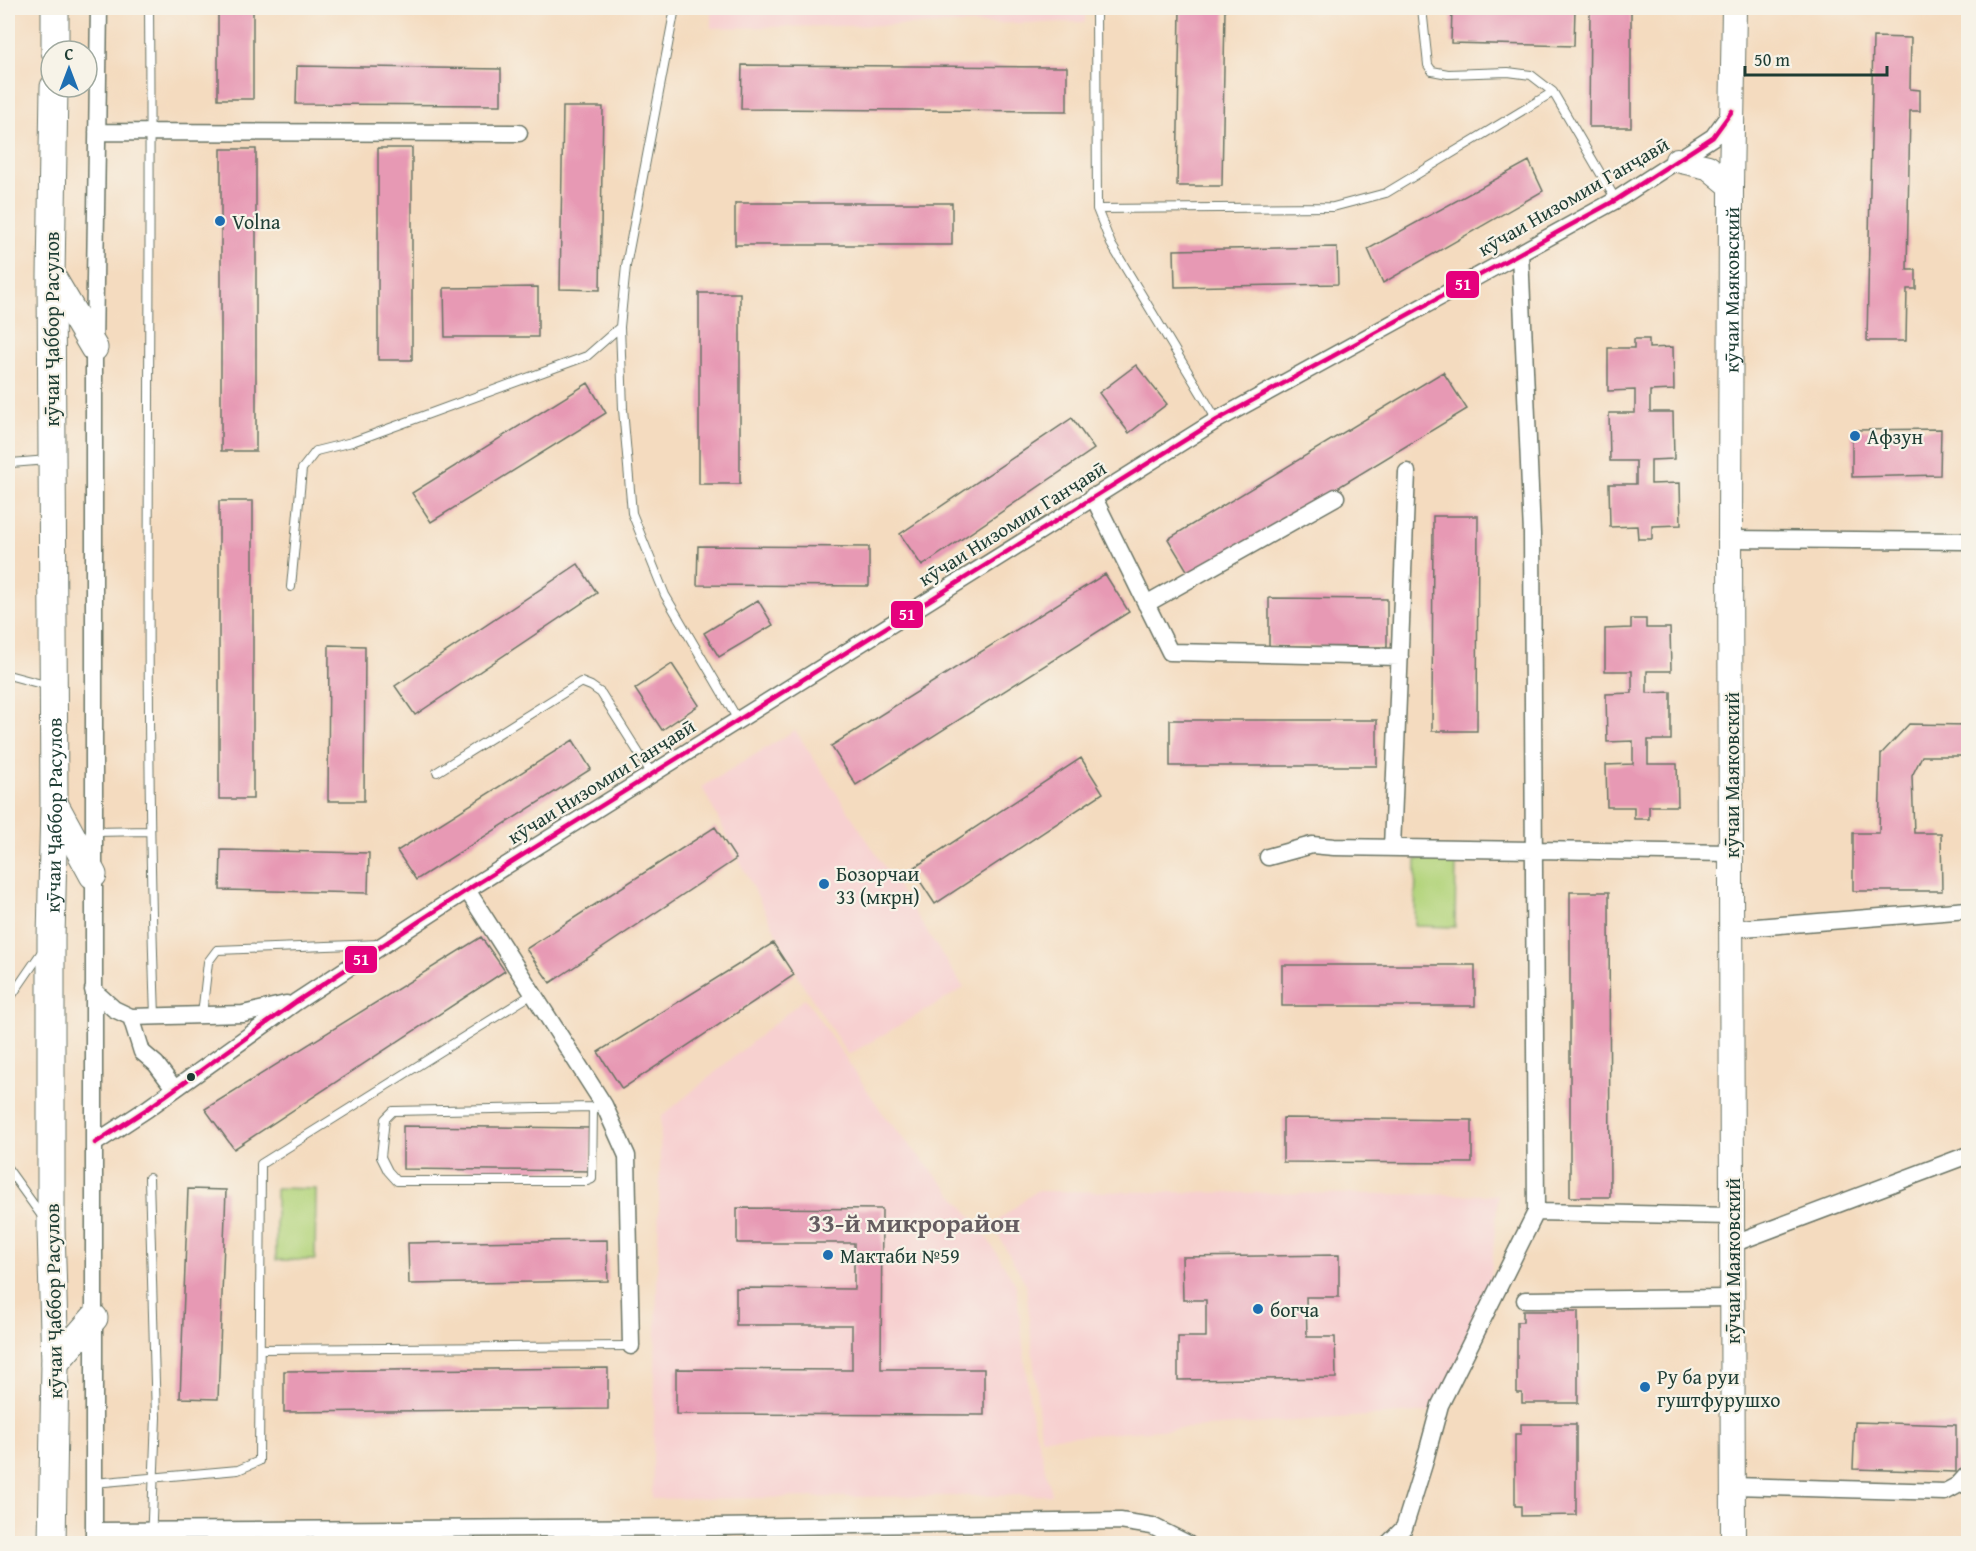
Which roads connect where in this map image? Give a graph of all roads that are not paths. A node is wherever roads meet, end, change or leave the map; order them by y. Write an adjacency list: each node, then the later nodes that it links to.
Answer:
1 (55, 8): 8 (main road)
2 (99, 8): 12 (street)
3 (149, 8): 14 (lane)
4 (675, 8): 21 (lane)
5 (1096, 8): 18 (lane)
6 (1422, 8): 9 (lane)
7 (1734, 8): 11 (street, кӯчаи Маяковский)
8 (55, 39)
9 (1553, 92): 17 (lane); 18 (lane)
10 (54, 99): 20 (main road, кӯчаи Ҷаббор Расулов)
11 (1732, 111): 15 (street, кӯчаи Низомии Ганҷавӣ); 16 (street, кӯчаи Маяковский)
12 (97, 132): 14 (street); 22 (street)
13 (519, 133): 14 (street)
14 (150, 134): 40 (lane)
15 (1677, 160): 16 (street); 17 (street, кӯчаи Низомии Ганҷавӣ)
16 (1731, 186): 29 (street, кӯчаи Маяковский)
17 (1616, 200): 19 (street, кӯчаи Низомии Ганҷавӣ)
18 (1098, 209): 23 (lane)
19 (1520, 253): 23 (street, кӯчаи Низомии Ганҷавӣ); 43 (street)
20 (51, 276): 22 (main road); 24 (main road, кӯчаи Ҷаббор Расулов)
21 (620, 327): 31 (lane); 36 (lane)
22 (94, 348): 41 (street)
23 (1216, 420): 27 (street, кӯчаи Низомии Ганҷавӣ)
24 (51, 459): 25 (lane); 35 (main road, кӯчаи Ҷаббор Расулов)
25 (8, 465)
26 (1407, 472): 33 (street)
27 (1093, 496): 32 (street); 36 (street, кӯчаи Низомии Ганҷавӣ)
28 (1336, 497): 32 (street)
29 (1730, 539): 30 (street); 44 (street, кӯчаи Маяковский)
30 (1968, 541)
31 (291, 587)
32 (1146, 604): 33 (street)
33 (1400, 657): 42 (street)
34 (8, 675): 35 (lane)
35 (53, 686): 39 (main road, кӯчаи Ҷаббор Расулов)
36 (738, 720): 38 (street, кӯчаи Низомии Ганҷавӣ)
37 (437, 772): 38 (lane)
38 (652, 774): 47 (street, кӯчаи Низомии Ганҷавӣ)
39 (54, 803): 46 (main road); 50 (main road, кӯчаи Ҷаббор Расулов)
40 (150, 831): 41 (lane); 57 (lane)
41 (94, 832): 46 (street)
42 (1392, 848): 43 (street); 45 (street)
43 (1534, 850): 44 (street); 65 (street)
44 (1731, 854): 49 (street, кӯчаи Маяковский)
45 (1268, 857)
46 (93, 875): 52 (street)
47 (468, 890): 51 (street, кӯчаи Низомии Ганҷавӣ); 53 (street)
48 (1968, 910): 49 (street)
49 (1731, 929): 66 (street, кӯчаи Маяковский)
50 (51, 938): 54 (lane); 67 (main road, кӯчаи Ҷаббор Расулов)
51 (383, 944): 55 (street, кӯчаи Низомии Ганҷавӣ); 56 (lane)
52 (93, 990): 58 (street); 61 (street)
53 (534, 993): 60 (street); 73 (lane)
54 (8, 1001)
55 (296, 1002): 56 (street); 59 (street, кӯчаи Низомии Ганҷавӣ)
56 (202, 1015): 57 (street)
57 (155, 1016): 58 (street)
58 (131, 1017): 59 (street)
59 (174, 1088): 61 (street, кӯчаи Низомии Ганҷавӣ)
60 (599, 1106): 60 (lane); 72 (street)
61 (95, 1143): 71 (street)
62 (1968, 1155): 68 (street)
63 (8, 1169): 67 (lane)
64 (149, 1178): 76 (lane)
65 (1536, 1212): 66 (street); 83 (street)
66 (1731, 1216): 68 (street, кӯчаи Маяковский)
67 (51, 1229): 74 (main road, кӯчаи Ҷаббор Расулов)
68 (1732, 1244): 69 (street, кӯчаи Маяковский)
69 (1732, 1298): 70 (street); 78 (street, кӯчаи Маяковский)
70 (1526, 1300)
71 (94, 1318): 74 (main road); 77 (street)
72 (631, 1346): 73 (lane)
73 (260, 1349): 76 (lane)
74 (55, 1364): 81 (main road, кӯчаи Ҷаббор Расулов)
75 (1968, 1474): 78 (street)
76 (154, 1479): 77 (lane); 80 (lane)
77 (94, 1483): 79 (street)
78 (1733, 1486): 84 (street, кӯчаи Маяковский)
79 (94, 1537): 80 (street)
80 (151, 1537): 82 (street)
81 (52, 1544)
82 (1188, 1544)
83 (1388, 1544)
84 (1734, 1544)

